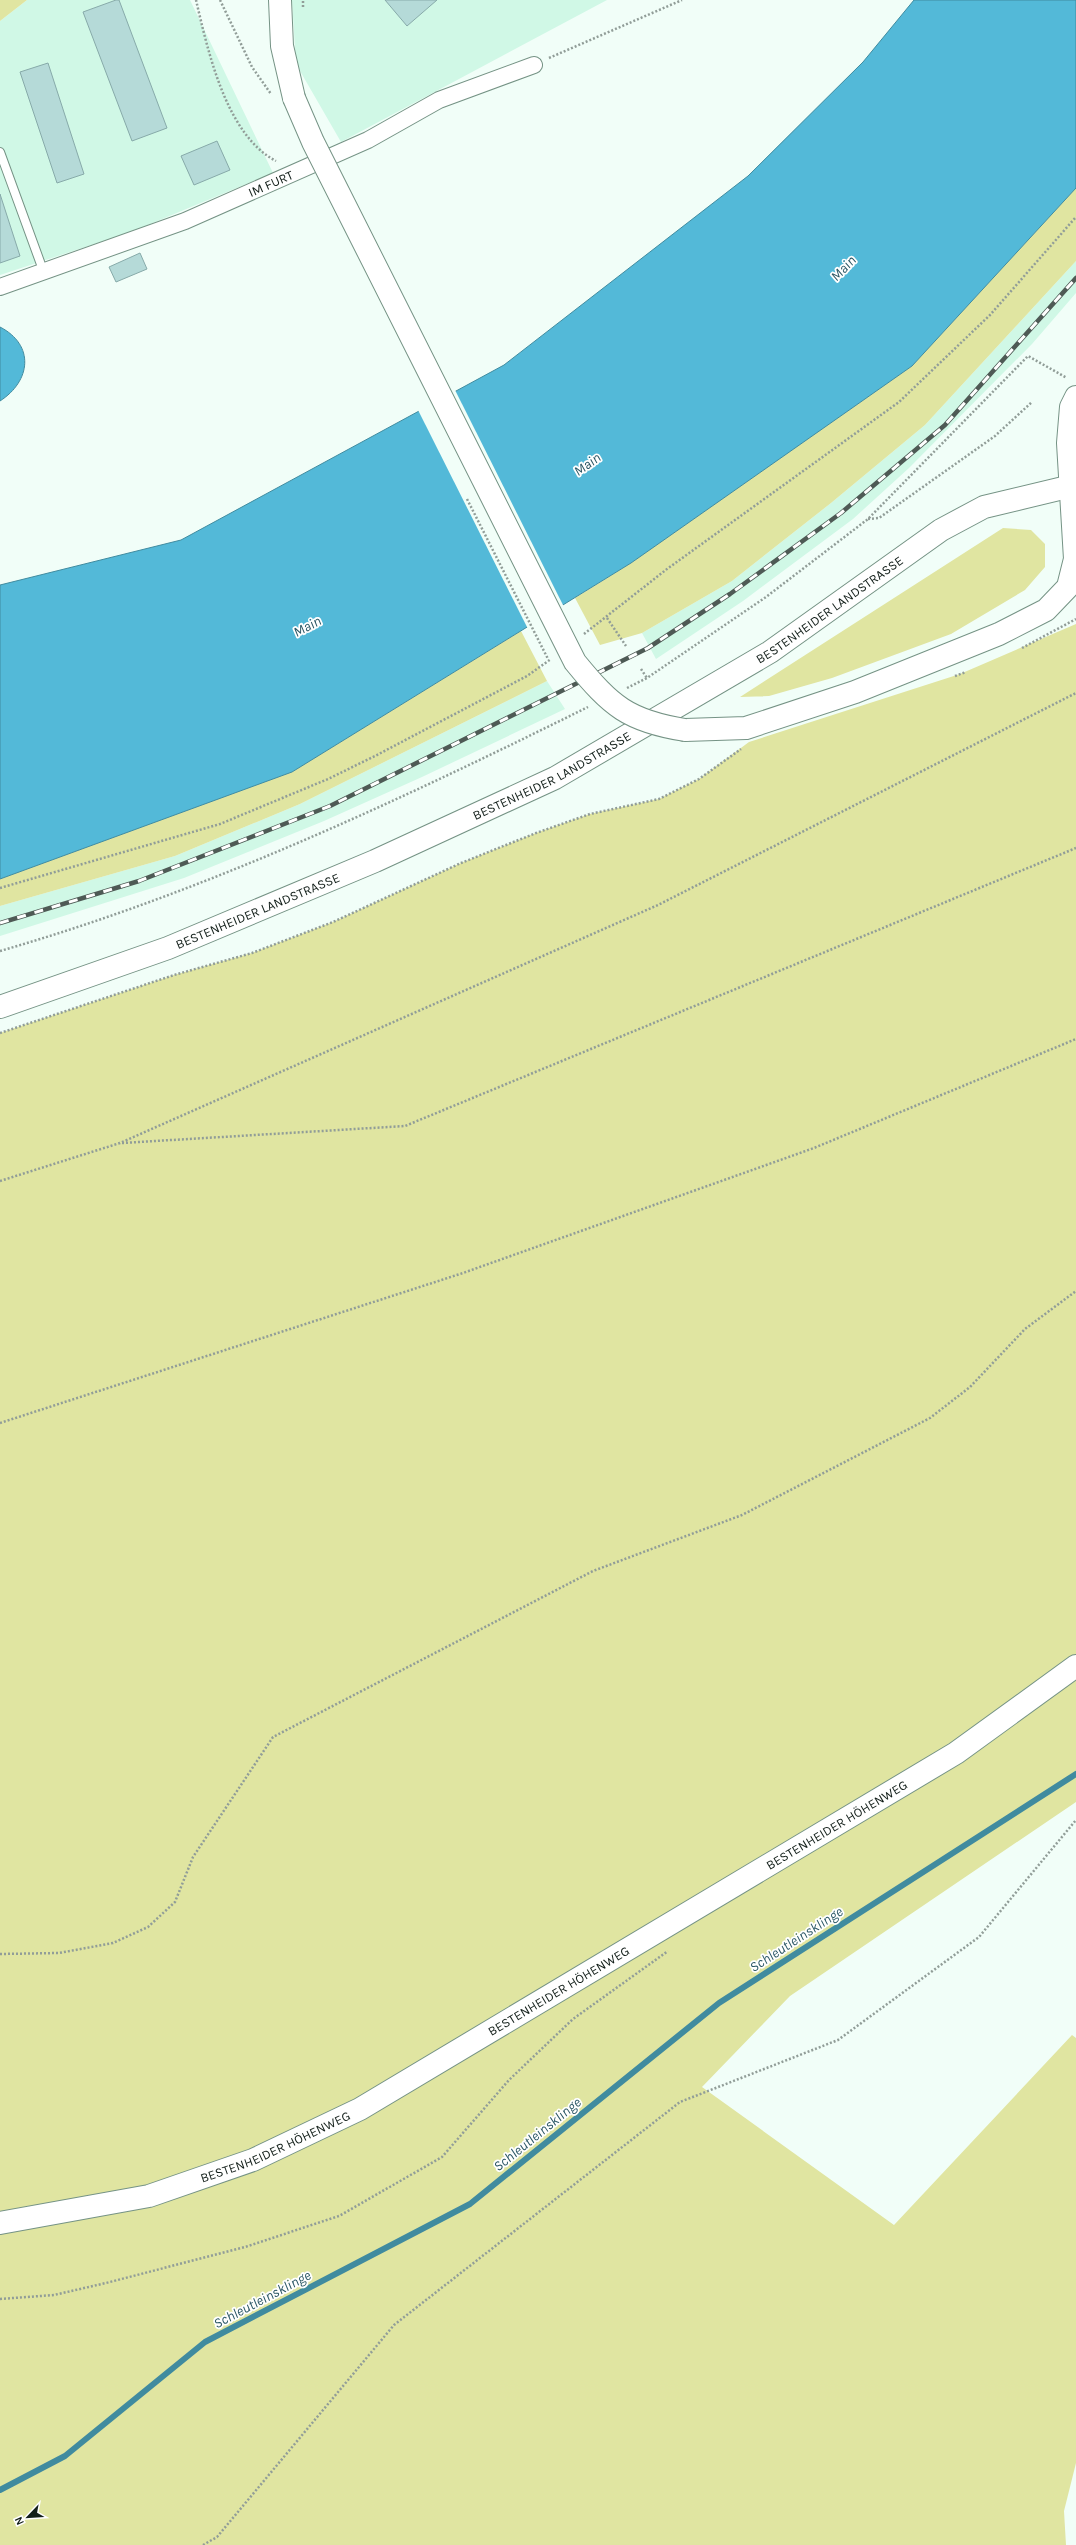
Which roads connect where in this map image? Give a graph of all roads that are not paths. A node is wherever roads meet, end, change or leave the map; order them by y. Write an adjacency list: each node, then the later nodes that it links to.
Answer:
1 (280, 0): 7 (main road, bridge)
2 (534, 65): 4 (street, IM FURT)
3 (0, 152): 4 (lane)
4 (43, 270): 5 (street, IM FURT)
5 (0, 287)
6 (1072, 394): 7 (main road)
7 (1074, 485): 8 (main road, BESTENHEIDER LANDSTRASSE)
8 (0, 1007)
9 (1076, 1666): 10 (main road, BESTENHEIDER HÖHENWEG)
10 (0, 2223)

